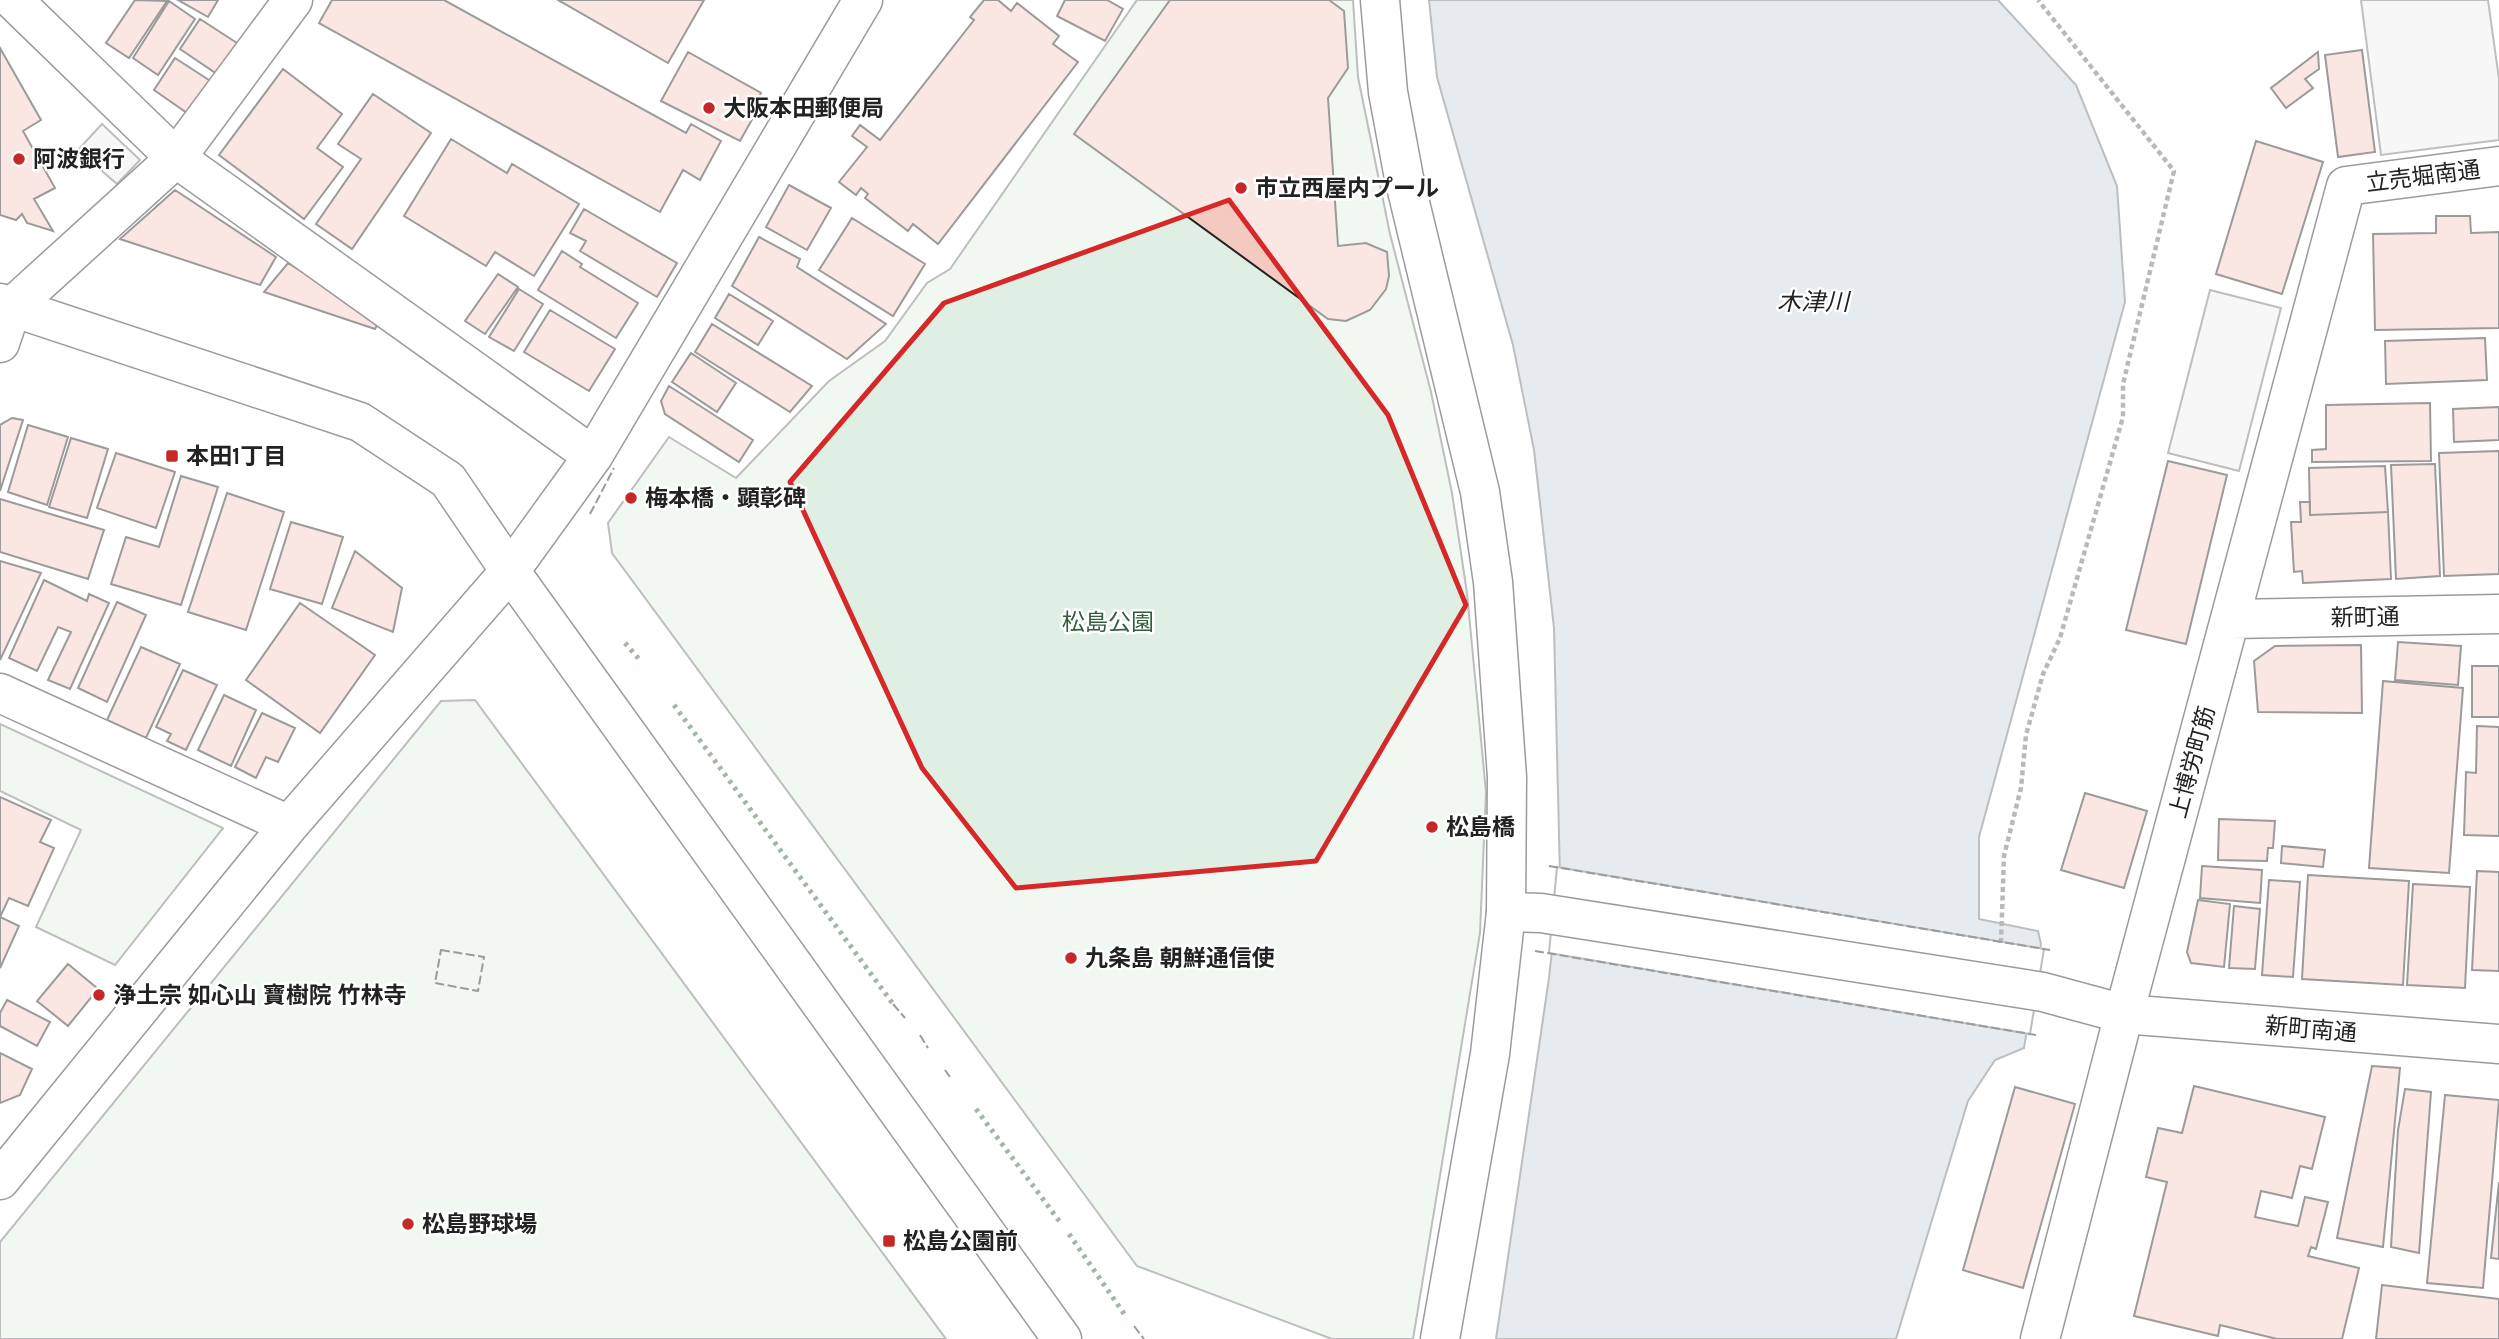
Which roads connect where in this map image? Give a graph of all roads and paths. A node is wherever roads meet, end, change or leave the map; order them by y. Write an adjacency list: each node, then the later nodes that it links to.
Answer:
1 (13, 0): 6 (street)
2 (293, 0): 6 (street)
3 (863, 0): 11 (street)
4 (1380, 0): 17 (street)
5 (2043, 1): 18 (path)
6 (176, 158): 9 (street); 11 (street)
7 (2499, 166): 8 (street, 立売堀南通)
8 (2346, 186): 14 (street, 上博労町筋)
9 (6, 305): 10 (street); 12 (street)
10 (0, 343)
11 (593, 456): 12 (street)
12 (509, 570): 16 (street); 23 (street)
13 (2499, 614): 14 (street, 新町通)
14 (2231, 620): 19 (street, 上博労町筋)
15 (0, 693): 16 (street)
16 (289, 825): 21 (street)
17 (1524, 912): 19 (street, 新町南通); 24 (street)
18 (2001, 951)
19 (2124, 1014): 20 (street, 新町南通); 25 (street, 上博労町筋)
20 (2499, 1044)
21 (13, 1146): 22 (street)
22 (0, 1180)
23 (1062, 1339)
24 (1440, 1339)
25 (2040, 1339)

